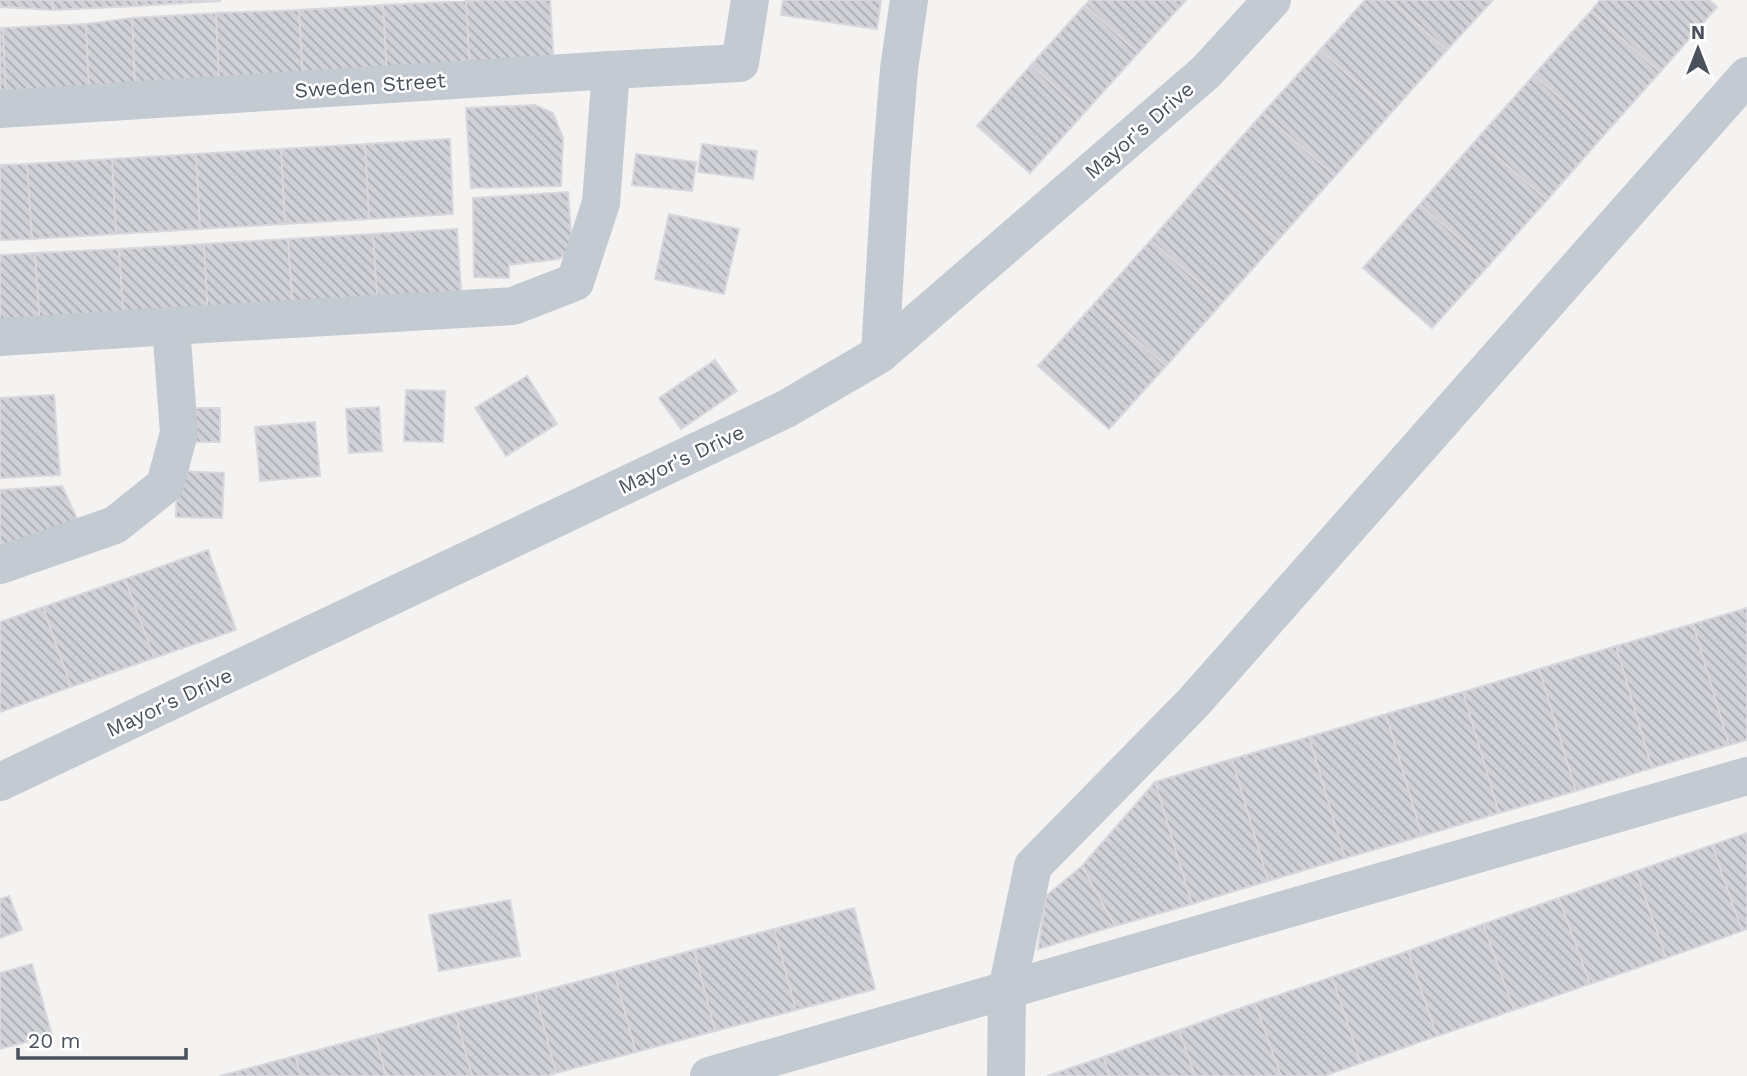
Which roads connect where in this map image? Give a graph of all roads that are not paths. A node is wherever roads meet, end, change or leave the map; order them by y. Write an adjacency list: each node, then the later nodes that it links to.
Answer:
1 (750, 0): 4 (street, Sweden Street)
2 (909, 0): 9 (street)
3 (1272, 0): 9 (street, Mayor's Drive)
4 (611, 70): 6 (street, Sweden Street); 7 (street)
5 (1747, 76): 13 (street)
6 (0, 109)
7 (171, 326): 8 (street); 10 (street)
8 (0, 337)
9 (880, 354): 12 (street, Mayor's Drive)
10 (0, 565)
11 (1747, 776): 13 (street)
12 (0, 782)
13 (1007, 990): 14 (street); 15 (street)
14 (709, 1076)
15 (1006, 1076)

